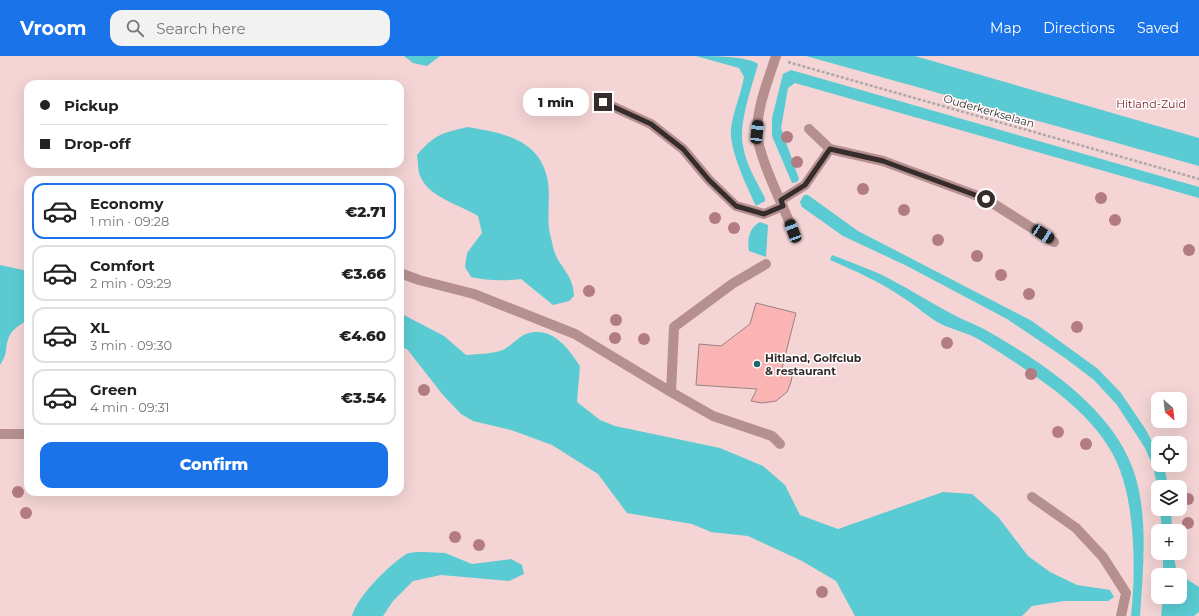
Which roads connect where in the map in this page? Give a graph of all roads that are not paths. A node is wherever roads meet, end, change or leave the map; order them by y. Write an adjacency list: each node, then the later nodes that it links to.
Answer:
1 (775, 57): 5 (lane)
2 (603, 102): 5 (lane)
3 (809, 129): 4 (lane)
4 (830, 149): 5 (lane); 7 (lane)
5 (782, 203): 6 (lane)
6 (793, 231)
7 (1054, 242)
8 (766, 264): 10 (lane)
9 (404, 274): 10 (lane)
10 (671, 392): 13 (lane)
11 (0, 434): 12 (lane)
12 (24, 434)
13 (780, 444)
14 (1032, 498): 15 (lane)
15 (1121, 616)

